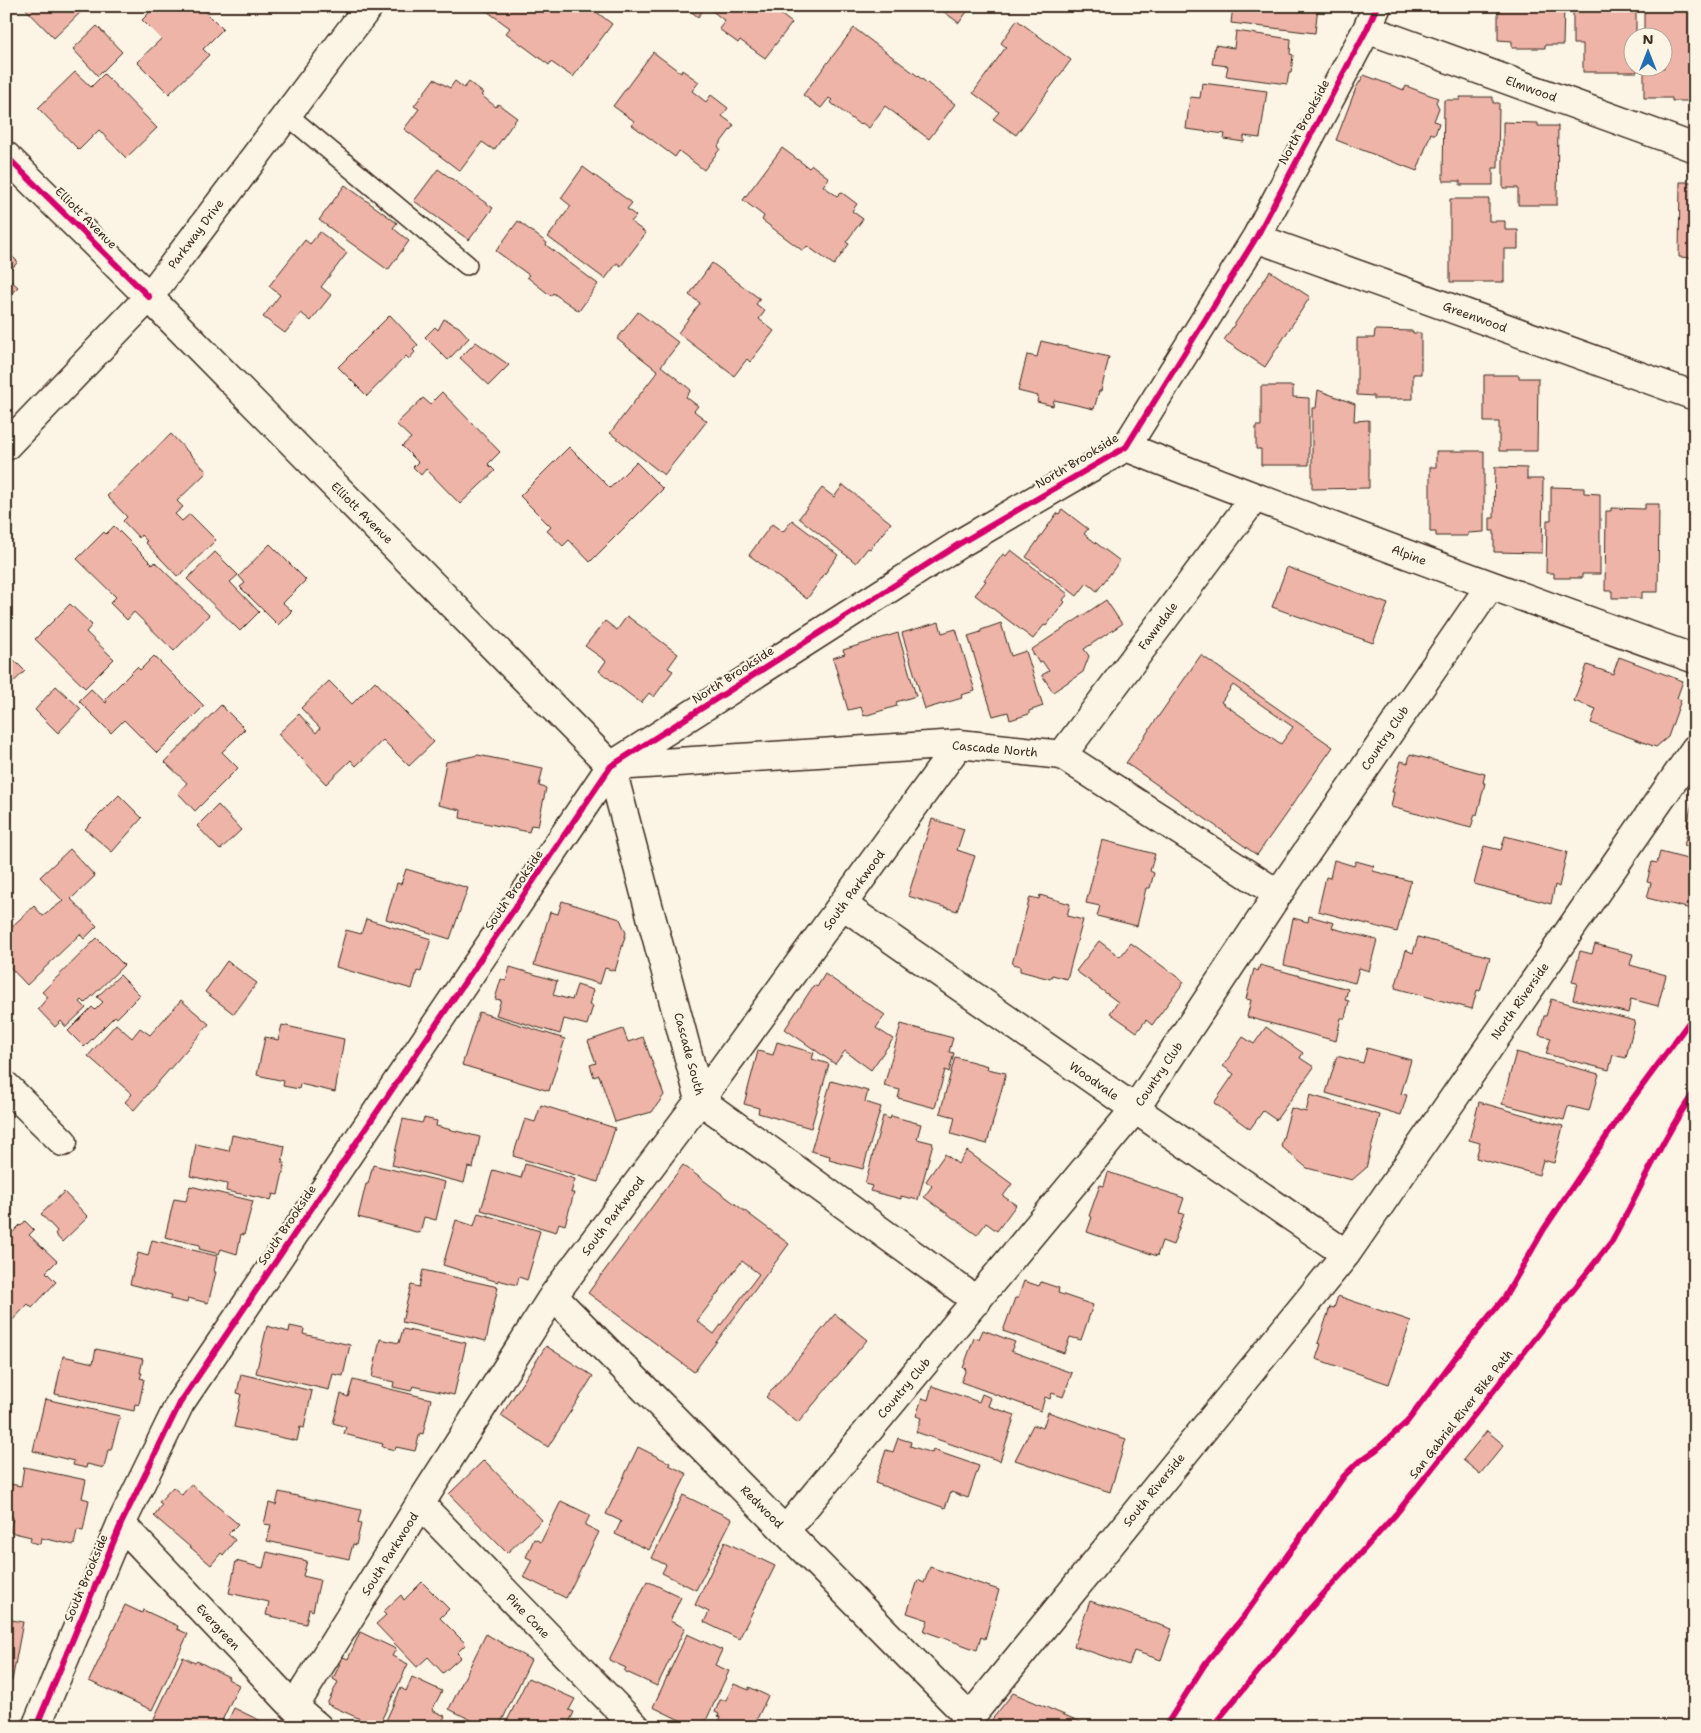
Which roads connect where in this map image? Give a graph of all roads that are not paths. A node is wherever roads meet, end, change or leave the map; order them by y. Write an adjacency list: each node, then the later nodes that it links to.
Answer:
1 (368, 6): 3 (street, Parkway Drive)
2 (1372, 18): 4 (street, Elmwood); 6 (street, North Brookside)
3 (286, 114): 7 (lane); 8 (street, Parkway Drive)
4 (1695, 148)
5 (6, 156): 8 (street, Elliott Avenue)
6 (1256, 238): 9 (street, Greenwood); 11 (street, North Brookside)
7 (467, 265)
8 (149, 297): 10 (street, Parkway Drive); 18 (street, Elliott Avenue)
9 (1695, 396)
10 (6, 446)
11 (1126, 447): 12 (street, Alpine); 18 (street, North Brookside)
12 (1254, 498): 13 (street, Alpine); 17 (street, Fawndale)
13 (1490, 586): 14 (street, Alpine); 19 (street, Country Club)
14 (1695, 659)
15 (959, 744): 17 (street, Cascade North); 18 (street, Cascade North); 20 (street, South Parkwood)
16 (1695, 749): 25 (street, North Riverside)
17 (1062, 755): 19 (street, Cascade North)
18 (611, 766): 22 (street, Cascade South); 29 (street, South Brookside)
19 (1278, 894): 23 (street, Country Club)
20 (843, 905): 22 (street, South Parkwood); 23 (street, Woodvale)
21 (6, 1086): 24 (street)
22 (700, 1100): 26 (street, South Parkwood); 27 (street, Cascade South)
23 (1135, 1110): 25 (street, Woodvale); 27 (street, Country Club)
24 (63, 1142)
25 (1346, 1254): 32 (street, South Riverside)
26 (553, 1296): 28 (street, South Parkwood); 30 (street, Redwood)
27 (977, 1301): 30 (street, Country Club)
28 (420, 1504): 31 (street, South Parkwood); 35 (street, Pine Cone)
29 (121, 1524): 31 (street, Evergreen); 33 (street, South Brookside)
30 (785, 1531): 32 (street, Redwood)
31 (294, 1708): 34 (street, Evergreen)
32 (966, 1722)
33 (36, 1727)
34 (318, 1727)
35 (636, 1727)

